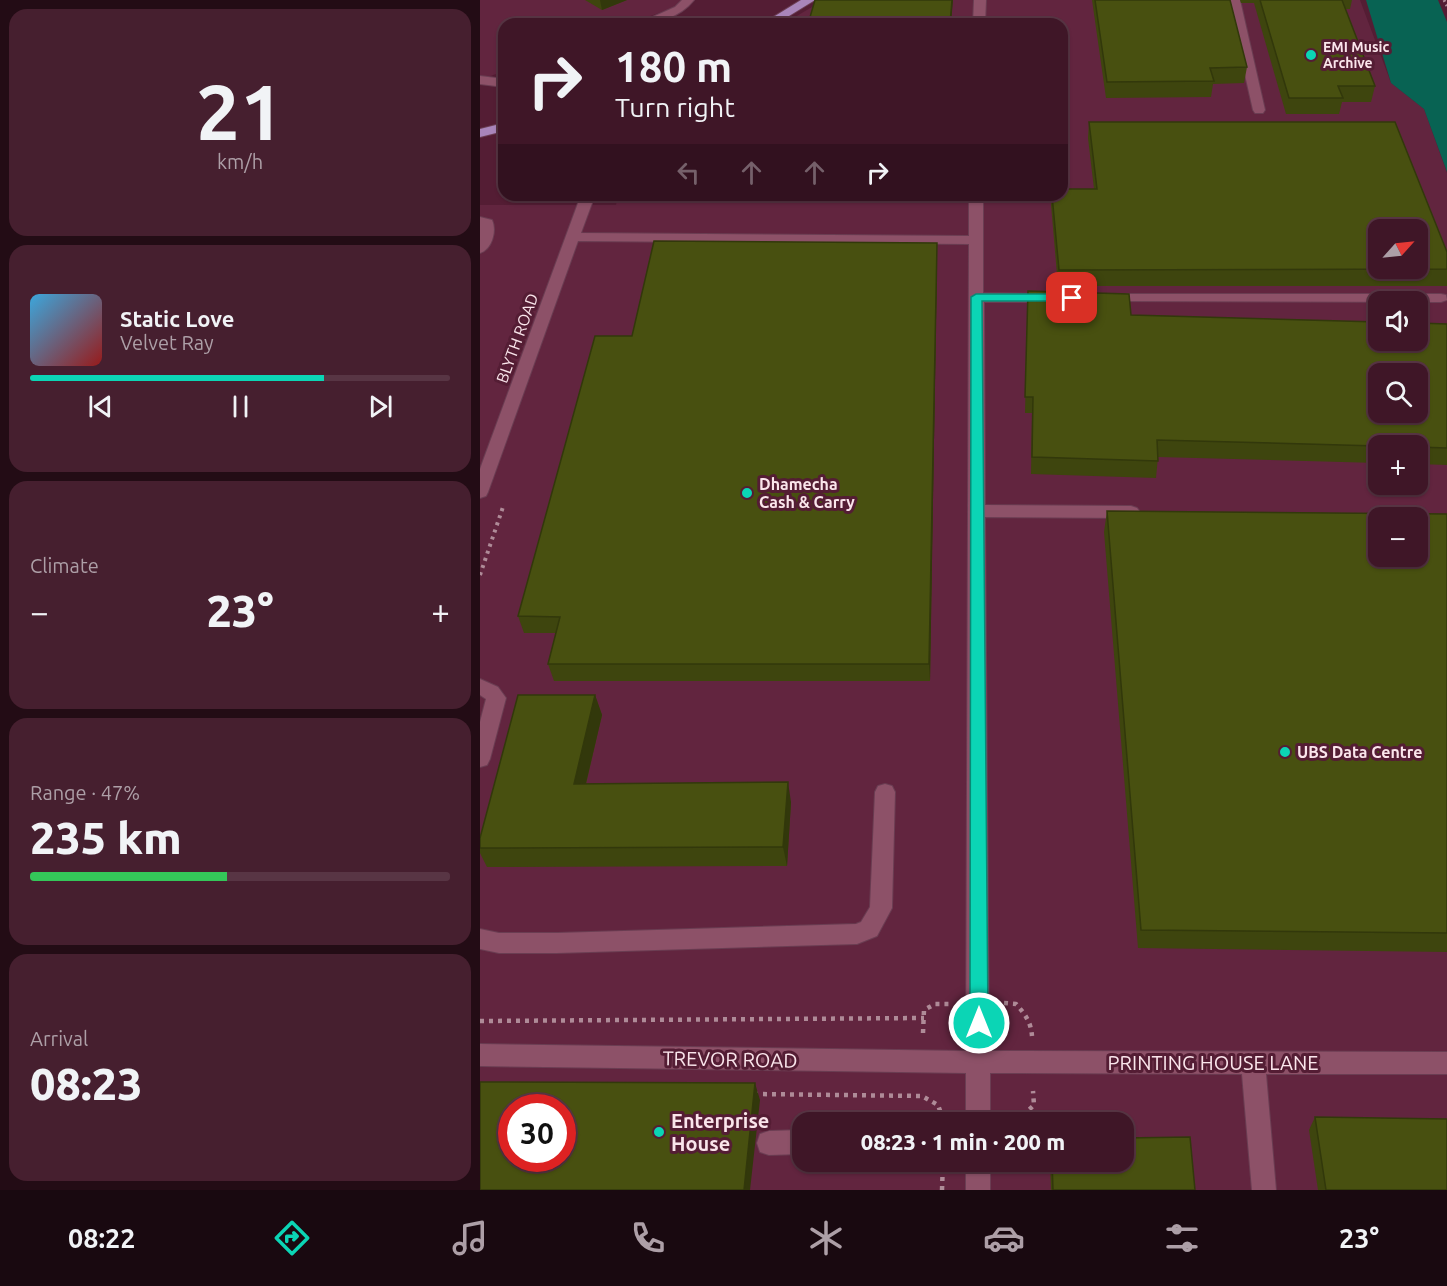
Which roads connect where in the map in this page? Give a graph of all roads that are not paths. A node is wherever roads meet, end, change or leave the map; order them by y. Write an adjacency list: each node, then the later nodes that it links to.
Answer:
1 (688, 0): 5 (street)
2 (809, 0): 6 (main road)
3 (980, 0): 7 (street)
4 (1234, 0): 10 (street)
5 (657, 18)
6 (778, 18)
7 (979, 18)
8 (480, 80): 9 (street)
9 (498, 82)
10 (1259, 110)
11 (498, 128): 12 (main road)
12 (480, 133)
13 (586, 201): 16 (street, BLYTH ROAD)
14 (976, 201): 17 (street)
15 (480, 221): 18 (street)
16 (573, 237): 17 (street); 23 (street, BLYTH ROAD)
17 (976, 240): 19 (street)
18 (480, 249)
19 (976, 297): 20 (street); 24 (street)
20 (1072, 298)
21 (1096, 298): 22 (street)
22 (1441, 298)
23 (480, 492)
24 (977, 511): 25 (street); 31 (street)
25 (1145, 512)
26 (480, 686): 27 (street)
27 (480, 759)
28 (885, 792): 29 (street)
29 (480, 939)
30 (480, 1055): 31 (street, TREVOR ROAD)
31 (979, 1062): 32 (street, PRINTING HOUSE LANE); 34 (street)
32 (1253, 1062): 33 (street, PRINTING HOUSE LANE); 39 (street)
33 (1447, 1063)
34 (978, 1112)
35 (792, 1142): 36 (street)
36 (770, 1143)
37 (978, 1172): 38 (street)
38 (978, 1190)
39 (1264, 1190)

